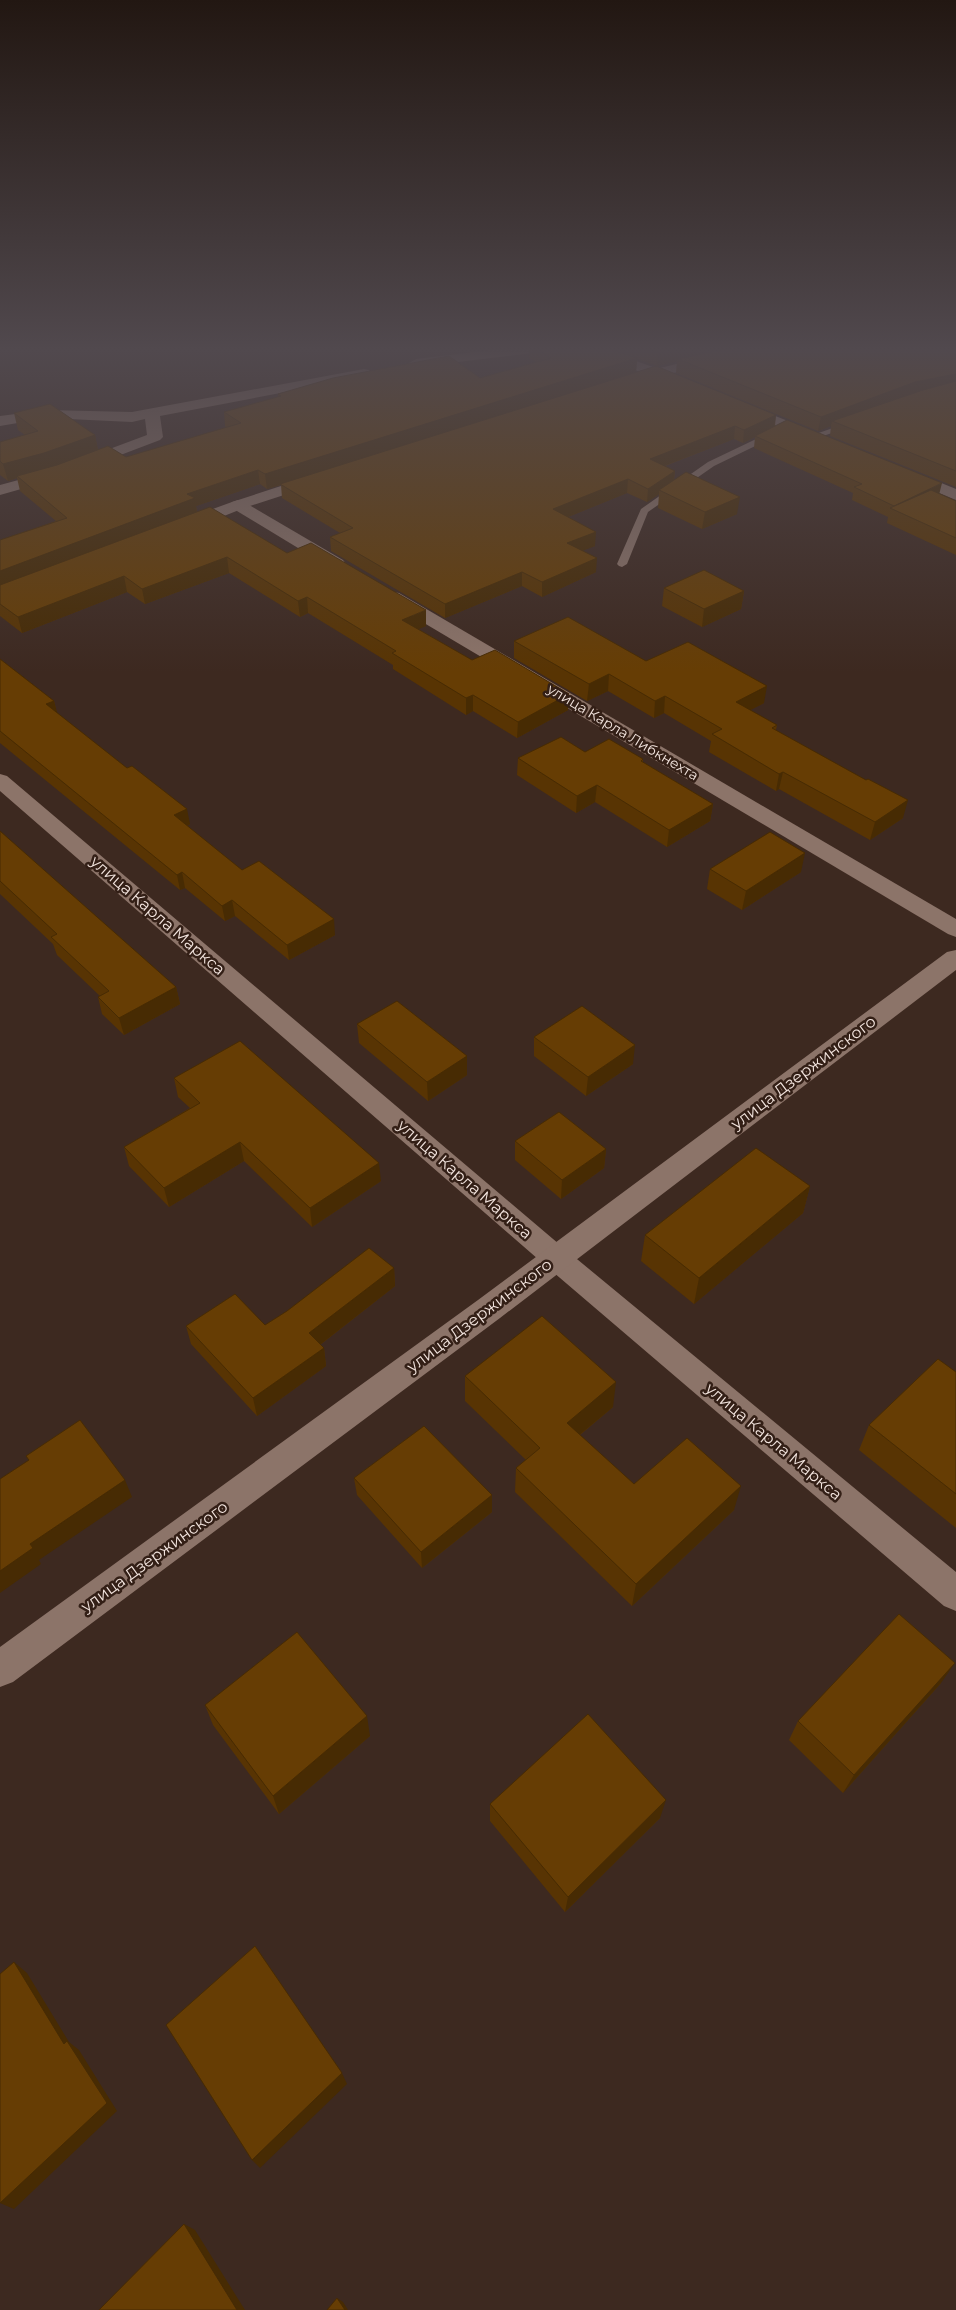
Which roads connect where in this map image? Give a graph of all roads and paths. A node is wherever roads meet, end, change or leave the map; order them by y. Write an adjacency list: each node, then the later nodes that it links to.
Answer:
1 (101, 457): 5 (street)
2 (726, 457): 9 (lane)
3 (894, 469): 6 (street)
4 (332, 475): 7 (street)
5 (0, 490)
6 (956, 495)
7 (238, 505): 8 (street); 11 (street, улица Карла Либкнехта)
8 (165, 533)
9 (622, 564)
10 (0, 780): 13 (street, улица Карла Маркса)
11 (956, 929)
12 (956, 958): 13 (street, улица Дзержинского)
13 (556, 1258): 14 (street, улица Карла Маркса); 15 (street, улица Дзержинского)
14 (956, 1594)
15 (0, 1669)

